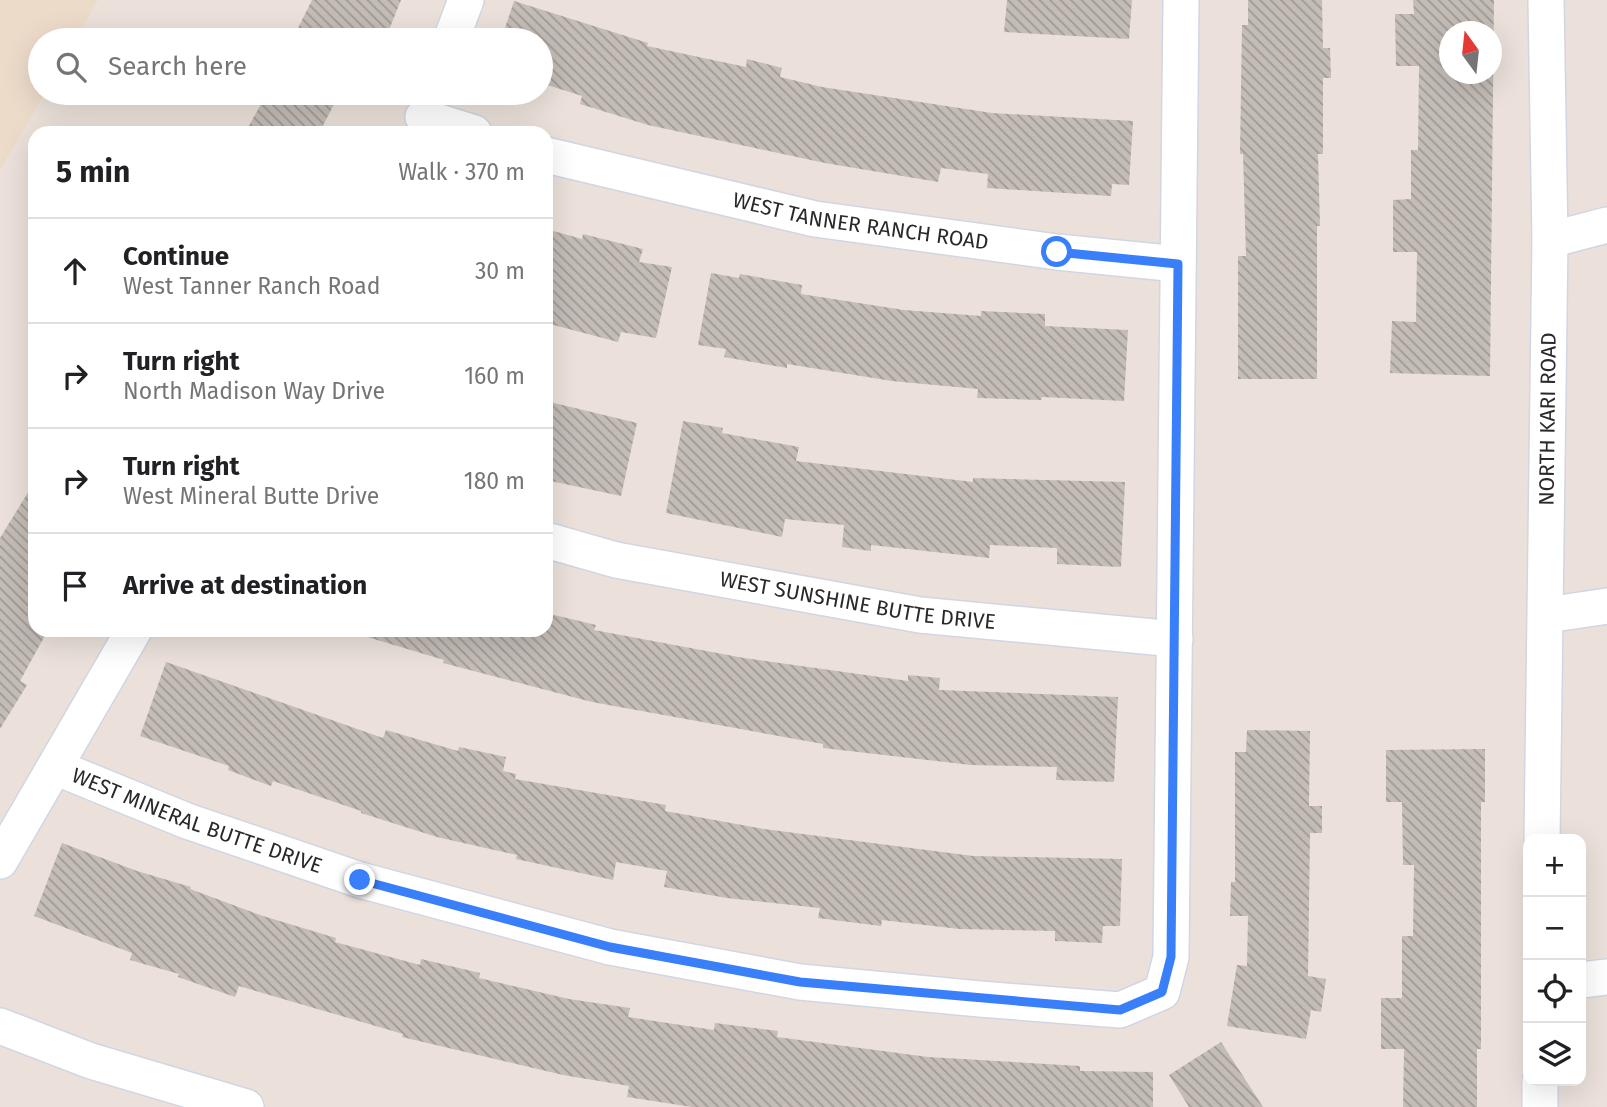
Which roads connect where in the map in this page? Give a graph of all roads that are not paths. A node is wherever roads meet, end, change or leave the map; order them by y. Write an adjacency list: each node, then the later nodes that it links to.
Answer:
1 (466, 0): 4 (street)
2 (1181, 0): 10 (street)
3 (1546, 0): 9 (street, NORTH KARI ROAD)
4 (456, 28)
5 (423, 114): 6 (street)
6 (455, 126)
7 (553, 157): 10 (street, WEST TANNER RANCH ROAD)
8 (1607, 225): 9 (street)
9 (1550, 240): 13 (street, NORTH KARI ROAD)
10 (1178, 264): 15 (street)
11 (553, 542): 15 (street, WEST SUNSHINE BUTTE DRIVE)
12 (1607, 607): 13 (street)
13 (1547, 615): 17 (street, NORTH KARI ROAD)
14 (130, 637): 16 (street)
15 (1175, 639): 16 (street, WEST MINERAL BUTTE DRIVE)
16 (55, 767): 18 (street)
17 (1542, 834)
18 (0, 861)
19 (1607, 977): 20 (street)
20 (1586, 980)
21 (0, 1026): 23 (street)
22 (1540, 1086): 24 (street)
23 (246, 1107)
24 (1540, 1107)

